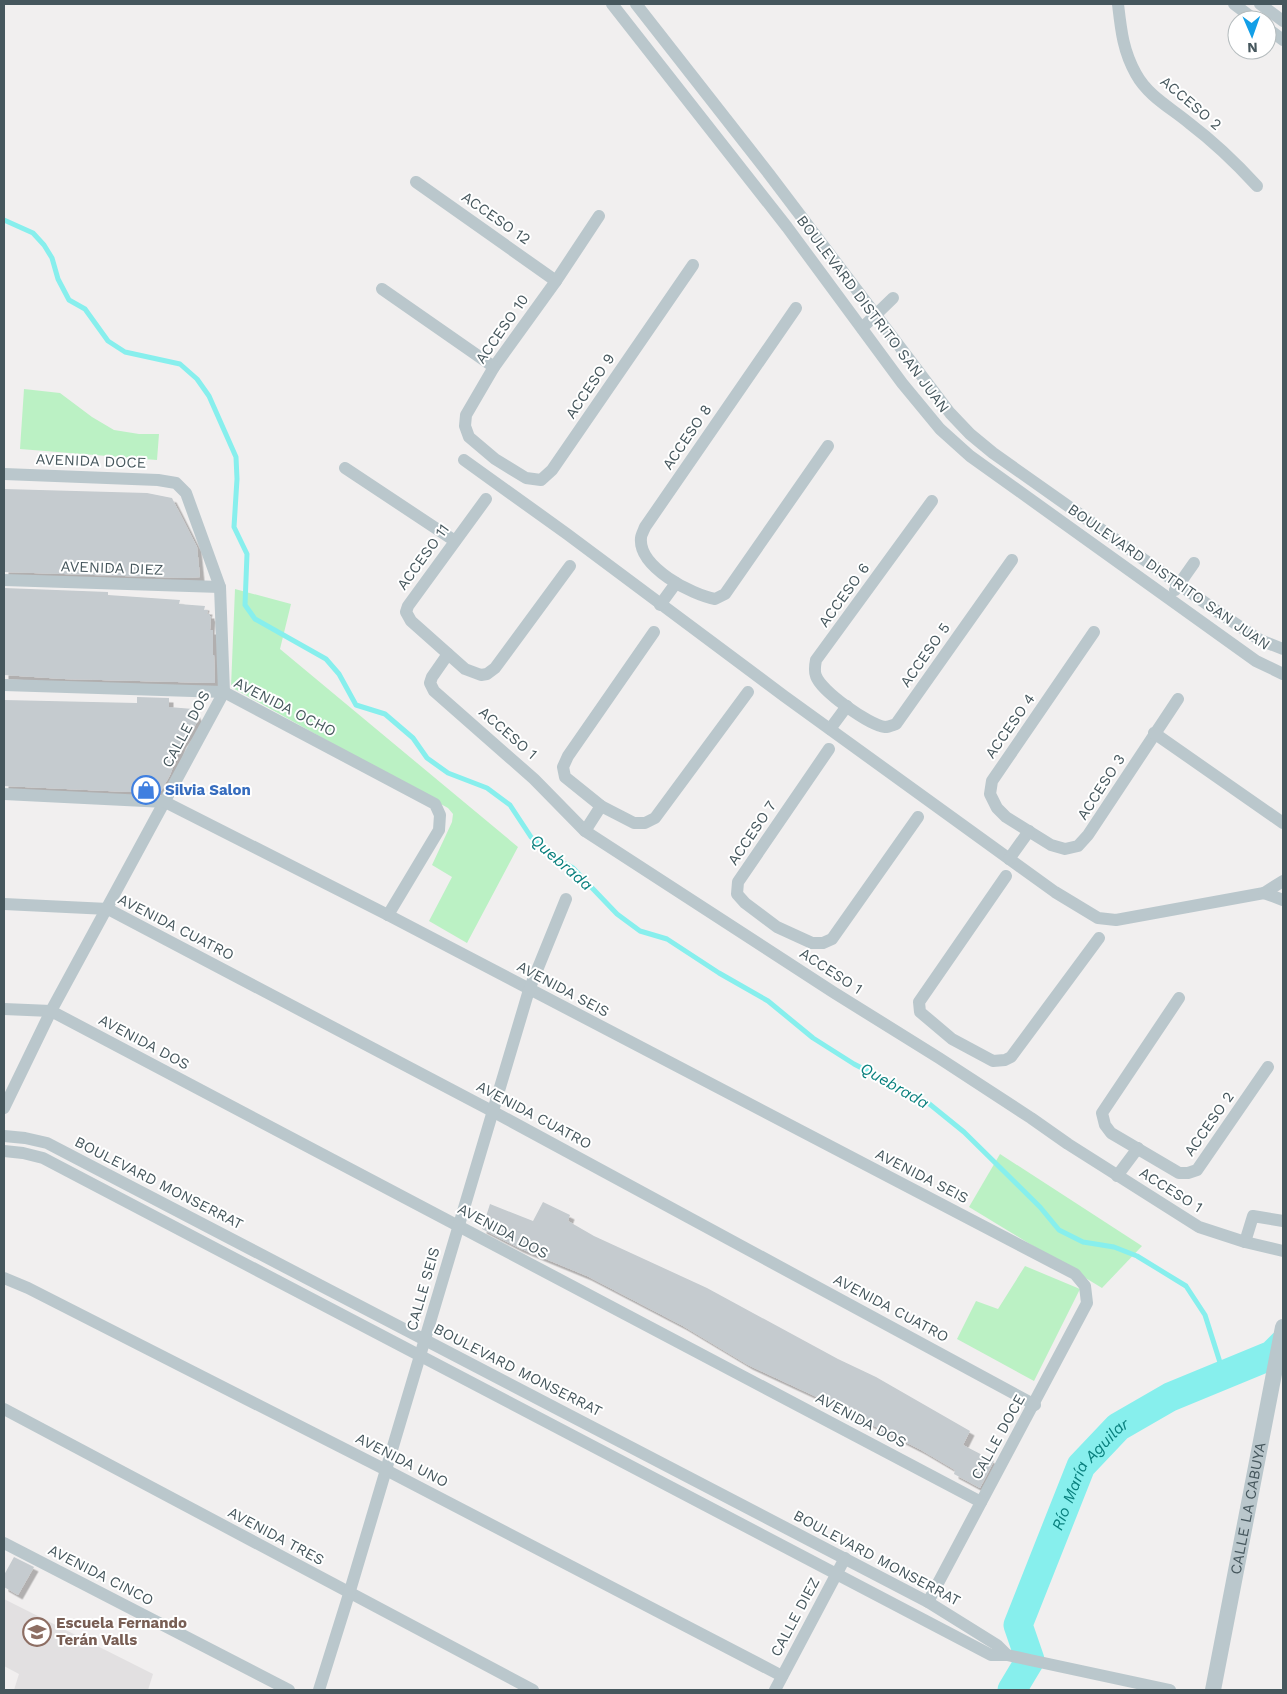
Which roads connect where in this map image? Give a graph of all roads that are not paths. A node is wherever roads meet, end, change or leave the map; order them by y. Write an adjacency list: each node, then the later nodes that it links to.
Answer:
1 (612, 4): 15 (street, BOULEVARD DISTRITO SAN JUAN)
2 (636, 4): 14 (street, BOULEVARD DISTRITO SAN JUAN)
3 (1118, 4): 7 (street, ACCESO 2)
4 (1260, 4): 5 (street)
5 (1283, 21)
6 (416, 182): 10 (street, ACCESO 12)
7 (1258, 186)
8 (599, 216): 10 (street, ACCESO 10)
9 (693, 264): 18 (street, ACCESO 9)
10 (556, 281): 16 (street, ACCESO 10)
11 (382, 289): 16 (street)
12 (893, 298): 14 (street)
13 (796, 308): 31 (street, ACCESO 8)
14 (876, 315): 15 (street); 32 (street, BOULEVARD DISTRITO SAN JUAN)
15 (862, 328): 34 (street, BOULEVARD DISTRITO SAN JUAN)
16 (494, 366): 18 (street, ACCESO 10)
17 (828, 446): 31 (street)
18 (495, 459): 22 (street)
19 (464, 460): 22 (street)
20 (345, 468): 26 (street)
21 (4, 474): 23 (street, AVENIDA DOCE)
22 (484, 476): 35 (street)
23 (176, 483): 33 (street, CALLE DOS)
24 (486, 499): 26 (street, ACCESO 11)
25 (932, 501): 45 (street, ACCESO 6)
26 (455, 541): 39 (street, ACCESO 11)
27 (1012, 560): 45 (street, ACCESO 5)
28 (1194, 563): 32 (street)
29 (570, 566): 39 (street)
30 (4, 580): 33 (street, AVENIDA DIEZ)
31 (676, 583): 35 (street)
32 (1179, 584): 34 (street); 38 (street, BOULEVARD DISTRITO SAN JUAN)
33 (220, 587): 42 (street, CALLE DOS)
34 (1170, 599): 40 (street, BOULEVARD DISTRITO SAN JUAN)
35 (660, 605): 46 (street)
36 (654, 632): 51 (street)
37 (1094, 632): 55 (street, ACCESO 4)
38 (1283, 649)
39 (448, 654): 54 (street, ACCESO 1)
40 (1283, 674)
41 (4, 685): 42 (street, AVENIDA OCHO)
42 (224, 692): 50 (street, CALLE DOS); 64 (street, AVENIDA OCHO)
43 (748, 692): 51 (street)
44 (1178, 699): 47 (street, ACCESO 3)
45 (847, 706): 46 (street)
46 (830, 729): 56 (street)
47 (1154, 733): 53 (street); 55 (street, ACCESO 3)
48 (828, 749): 65 (street, ACCESO 7)
49 (4, 794): 50 (street, AVENIDA SEIS)
50 (165, 802): 63 (street, CALLE DOS); 64 (street, AVENIDA SEIS)
51 (602, 806): 54 (street)
52 (918, 817): 65 (street, ACCESO 7)
53 (1283, 823)
54 (585, 831): 67 (street, ACCESO 1)
55 (1030, 831): 56 (street)
56 (1009, 860): 59 (street)
57 (1006, 876): 72 (street)
58 (1283, 881): 59 (street)
59 (1264, 893): 61 (street)
60 (566, 899): 68 (street, CALLE SEIS)
61 (1283, 900)
62 (4, 904): 63 (street, AVENIDA CUATRO)
63 (108, 909): 71 (street, CALLE DOS); 76 (street, AVENIDA CUATRO)
64 (388, 915): 68 (street, AVENIDA SEIS)
65 (777, 927): 67 (street)
66 (1099, 938): 72 (street)
67 (764, 947): 73 (street, ACCESO 1)
68 (529, 990): 76 (street, CALLE SEIS); 86 (street, AVENIDA SEIS)
69 (1179, 998): 78 (street)
70 (4, 1010): 71 (street, AVENIDA DOS)
71 (51, 1012): 75 (street, CALLE DOS); 82 (street, AVENIDA DOS)
72 (952, 1038): 73 (street)
73 (939, 1058): 80 (street, ACCESO 1)
74 (1268, 1067): 78 (street, ACCESO 2)
75 (4, 1108)
76 (492, 1111): 82 (street, CALLE SEIS); 90 (street, AVENIDA CUATRO)
77 (4, 1136): 88 (street, BOULEVARD MONSERRAT)
78 (1138, 1148): 80 (street)
79 (4, 1151): 89 (street, BOULEVARD MONSERRAT)
80 (1117, 1176): 83 (street, ACCESO 1)
81 (1283, 1222): 83 (street)
82 (458, 1226): 88 (street, CALLE SEIS); 93 (street, AVENIDA DOS)
83 (1246, 1242): 84 (street, ACCESO 1)
84 (1283, 1251)
85 (4, 1278): 92 (street, AVENIDA UNO)
86 (1085, 1286): 90 (street, CALLE DOCE)
87 (1282, 1332): 106 (street, CALLE LA CABUYA)
88 (425, 1340): 89 (street, CALLE SEIS); 95 (street, BOULEVARD MONSERRAT)
89 (420, 1357): 92 (street, CALLE SEIS); 96 (street, BOULEVARD MONSERRAT)
90 (1035, 1404): 93 (street, CALLE DOCE)
91 (4, 1409): 97 (street, AVENIDA TRES)
92 (386, 1470): 97 (street, CALLE SEIS); 100 (street, AVENIDA UNO)
93 (981, 1502): 98 (street, CALLE DOCE)
94 (4, 1543): 101 (street, AVENIDA CINCO)
95 (845, 1558): 96 (street, CALLE DIEZ); 98 (street, BOULEVARD MONSERRAT)
96 (836, 1574): 99 (street, BOULEVARD MONSERRAT); 100 (street, CALLE DIEZ)
97 (349, 1594): 102 (street, CALLE SEIS); 103 (street, AVENIDA TRES)
98 (928, 1602): 99 (street, BOULEVARD MONSERRAT)
99 (1007, 1655): 105 (street, BOULEVARD MONSERRAT)
100 (782, 1676): 104 (street, CALLE DIEZ)
101 (289, 1690)
102 (319, 1690)
103 (533, 1690)
104 (775, 1690)
105 (1170, 1690)
106 (1214, 1690)

